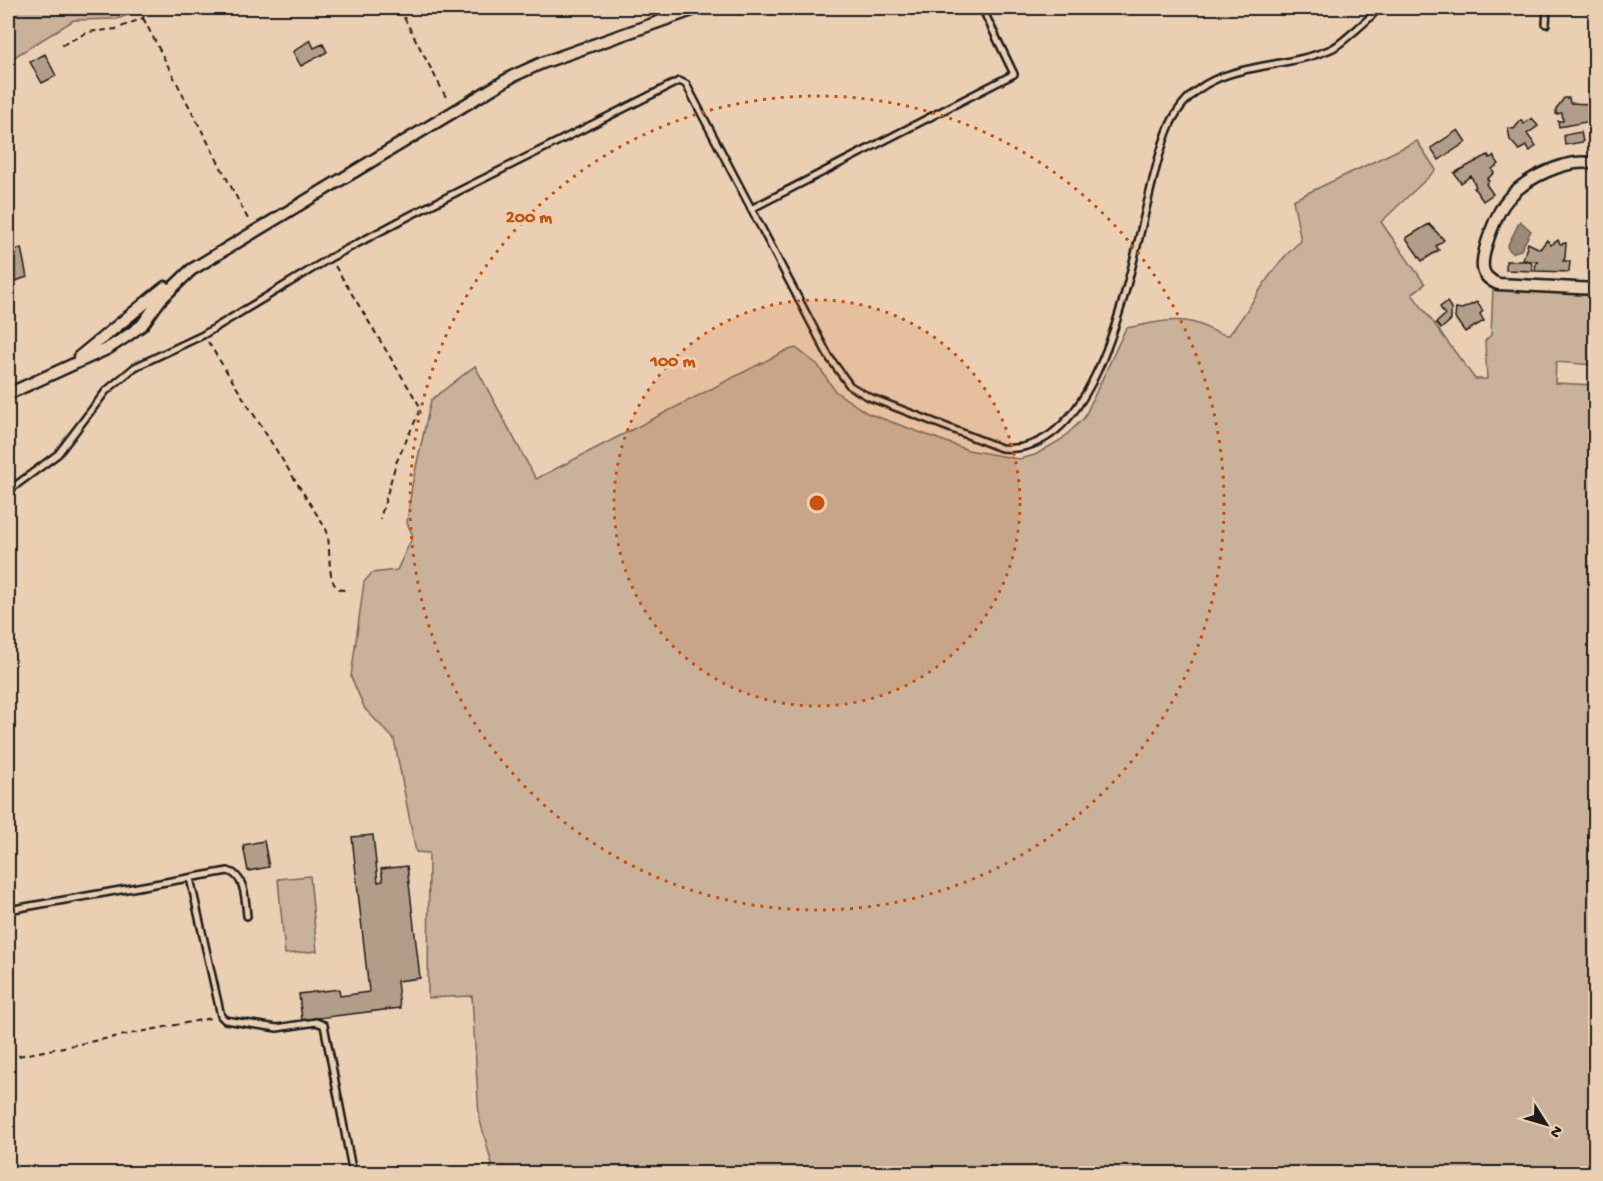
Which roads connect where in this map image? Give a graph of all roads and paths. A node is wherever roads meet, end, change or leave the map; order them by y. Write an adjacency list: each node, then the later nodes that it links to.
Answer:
1 (147, 8): 7 (path)
2 (399, 8): 10 (path)
3 (698, 8): 10 (street)
4 (982, 8): 12 (lane)
5 (1377, 8): 12 (lane)
6 (1547, 8): 8 (lane)
7 (144, 18): 9 (path); 13 (path)
8 (1546, 24)
9 (62, 45)
10 (454, 112): 13 (street)
11 (1596, 164): 15 (street)
12 (751, 209): 14 (lane)
13 (255, 231): 17 (street)
14 (330, 258): 16 (lane); 19 (path)
15 (1596, 289)
16 (203, 335): 18 (lane); 20 (path)
17 (8, 394)
18 (8, 492)
19 (380, 519)
20 (345, 590)
21 (190, 878): 22 (lane); 23 (lane); 24 (lane)
22 (8, 910)
23 (247, 916)
24 (221, 1016): 25 (path); 26 (lane)
25 (8, 1058)
26 (353, 1173)

